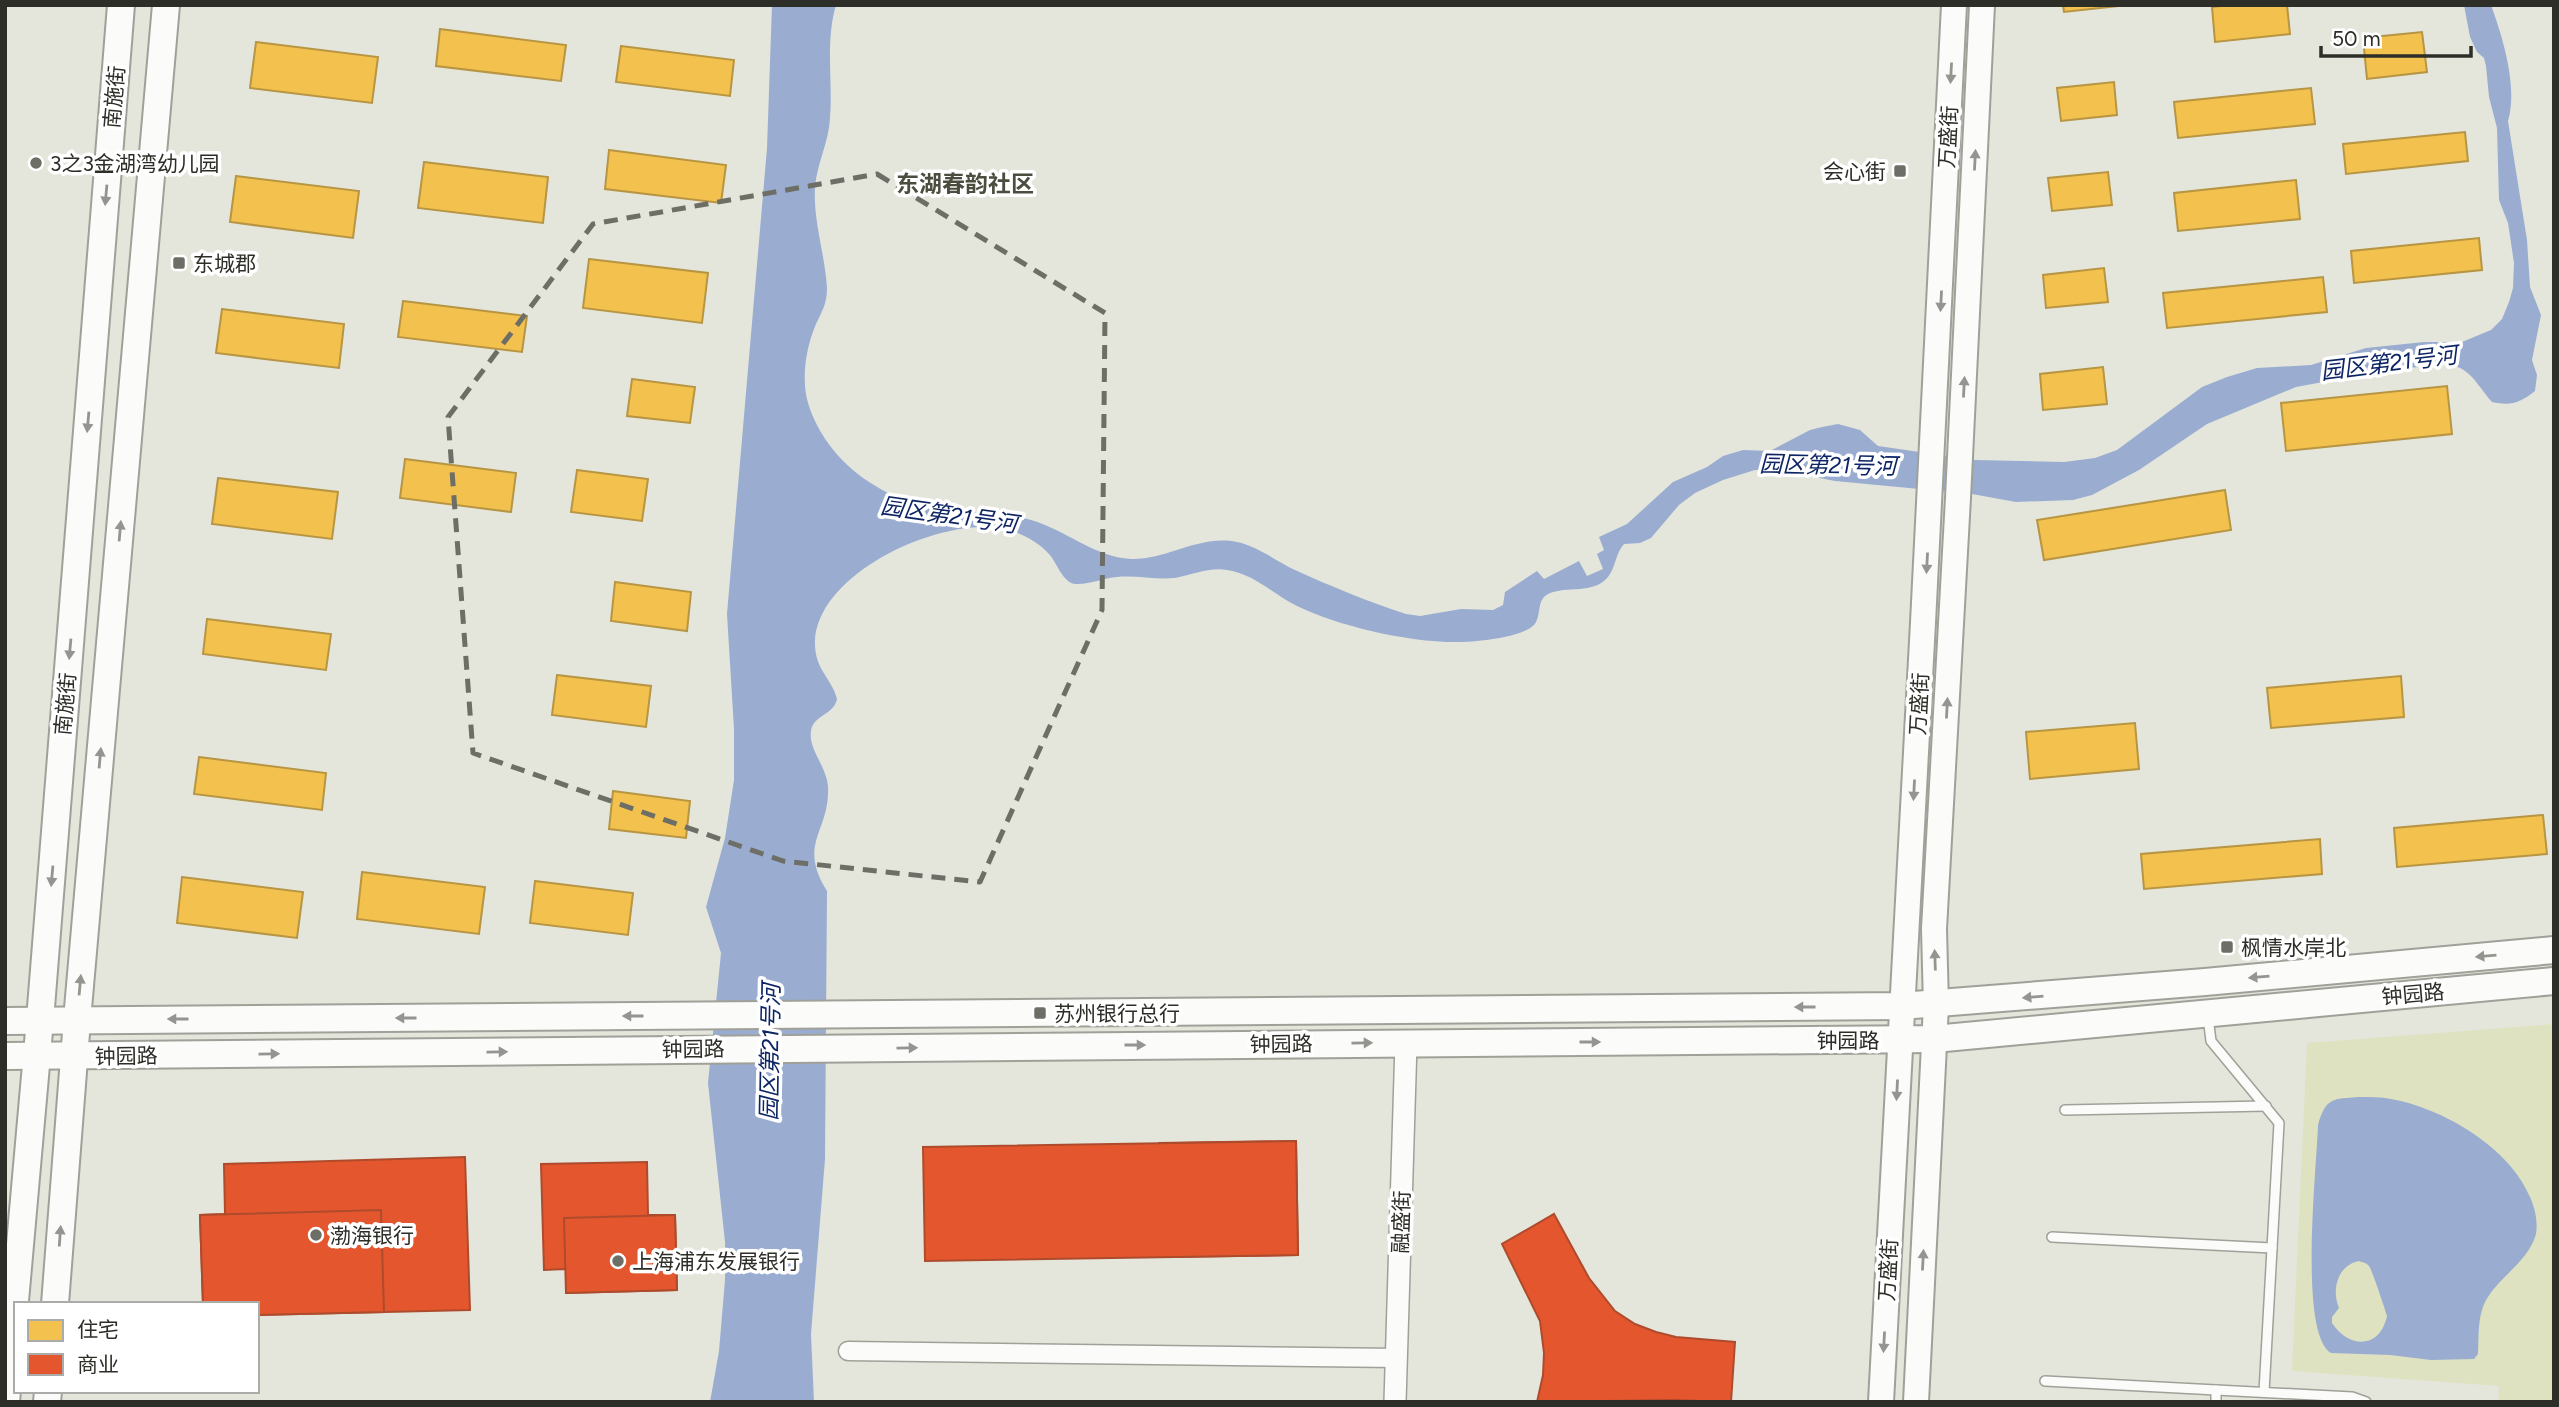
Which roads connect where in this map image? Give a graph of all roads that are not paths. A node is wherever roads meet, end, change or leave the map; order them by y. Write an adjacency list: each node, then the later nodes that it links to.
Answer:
1 (121, 5): 10 (main road, 南施街, one-way to 10)
2 (166, 5): 11 (main road, 南施街, one-way to 2)
3 (1954, 5): 8 (main road, 万盛街, one-way to 8)
4 (1982, 5): 7 (main road, 万盛街, one-way to 4)
5 (2554, 950): 7 (main road, 钟园路, one-way to 7)
6 (2554, 981): 9 (main road, 钟园路)
7 (1936, 1005): 8 (main road, 钟园路); 13 (main road, 万盛街)
8 (1901, 1006): 11 (main road, 钟园路, one-way to 11); 14 (main road, 万盛街)
9 (2208, 1013): 13 (main road, 钟园路); 19 (lane)
10 (40, 1020): 11 (main road, 钟园路); 12 (main road, 钟园路); 17 (main road, 南施街)
11 (77, 1020): 18 (main road, 南施街)
12 (5, 1021)
13 (1934, 1039): 14 (main road, 钟园路); 34 (main road, 万盛街, one-way to 13)
14 (1900, 1040): 15 (main road, 钟园路, one-way to 14); 33 (main road, 万盛街, one-way to 33)
15 (1406, 1043): 18 (main road, 钟园路, one-way to 15); 27 (street, 融盛街)
16 (5, 1056): 17 (main road, 钟园路)
17 (36, 1056): 18 (main road, 钟园路); 23 (main road, 南施街)
18 (74, 1056): 24 (main road, 南施街, one-way to 18)
19 (2266, 1106): 20 (lane); 22 (lane)
20 (2065, 1110)
21 (2052, 1237): 22 (lane)
22 (2272, 1248): 30 (lane)
23 (15, 1302)
24 (55, 1302)
25 (14, 1310): 31 (main road, 南施街)
26 (848, 1351): 27 (street)
27 (1397, 1358): 32 (street, 融盛街)
28 (2045, 1381): 29 (lane)
29 (2216, 1390): 30 (lane); 35 (lane)
30 (2264, 1392): 36 (lane)
31 (6, 1402)
32 (1395, 1402)
33 (1881, 1402)
34 (1916, 1402)
35 (2216, 1402)
36 (2366, 1402)

